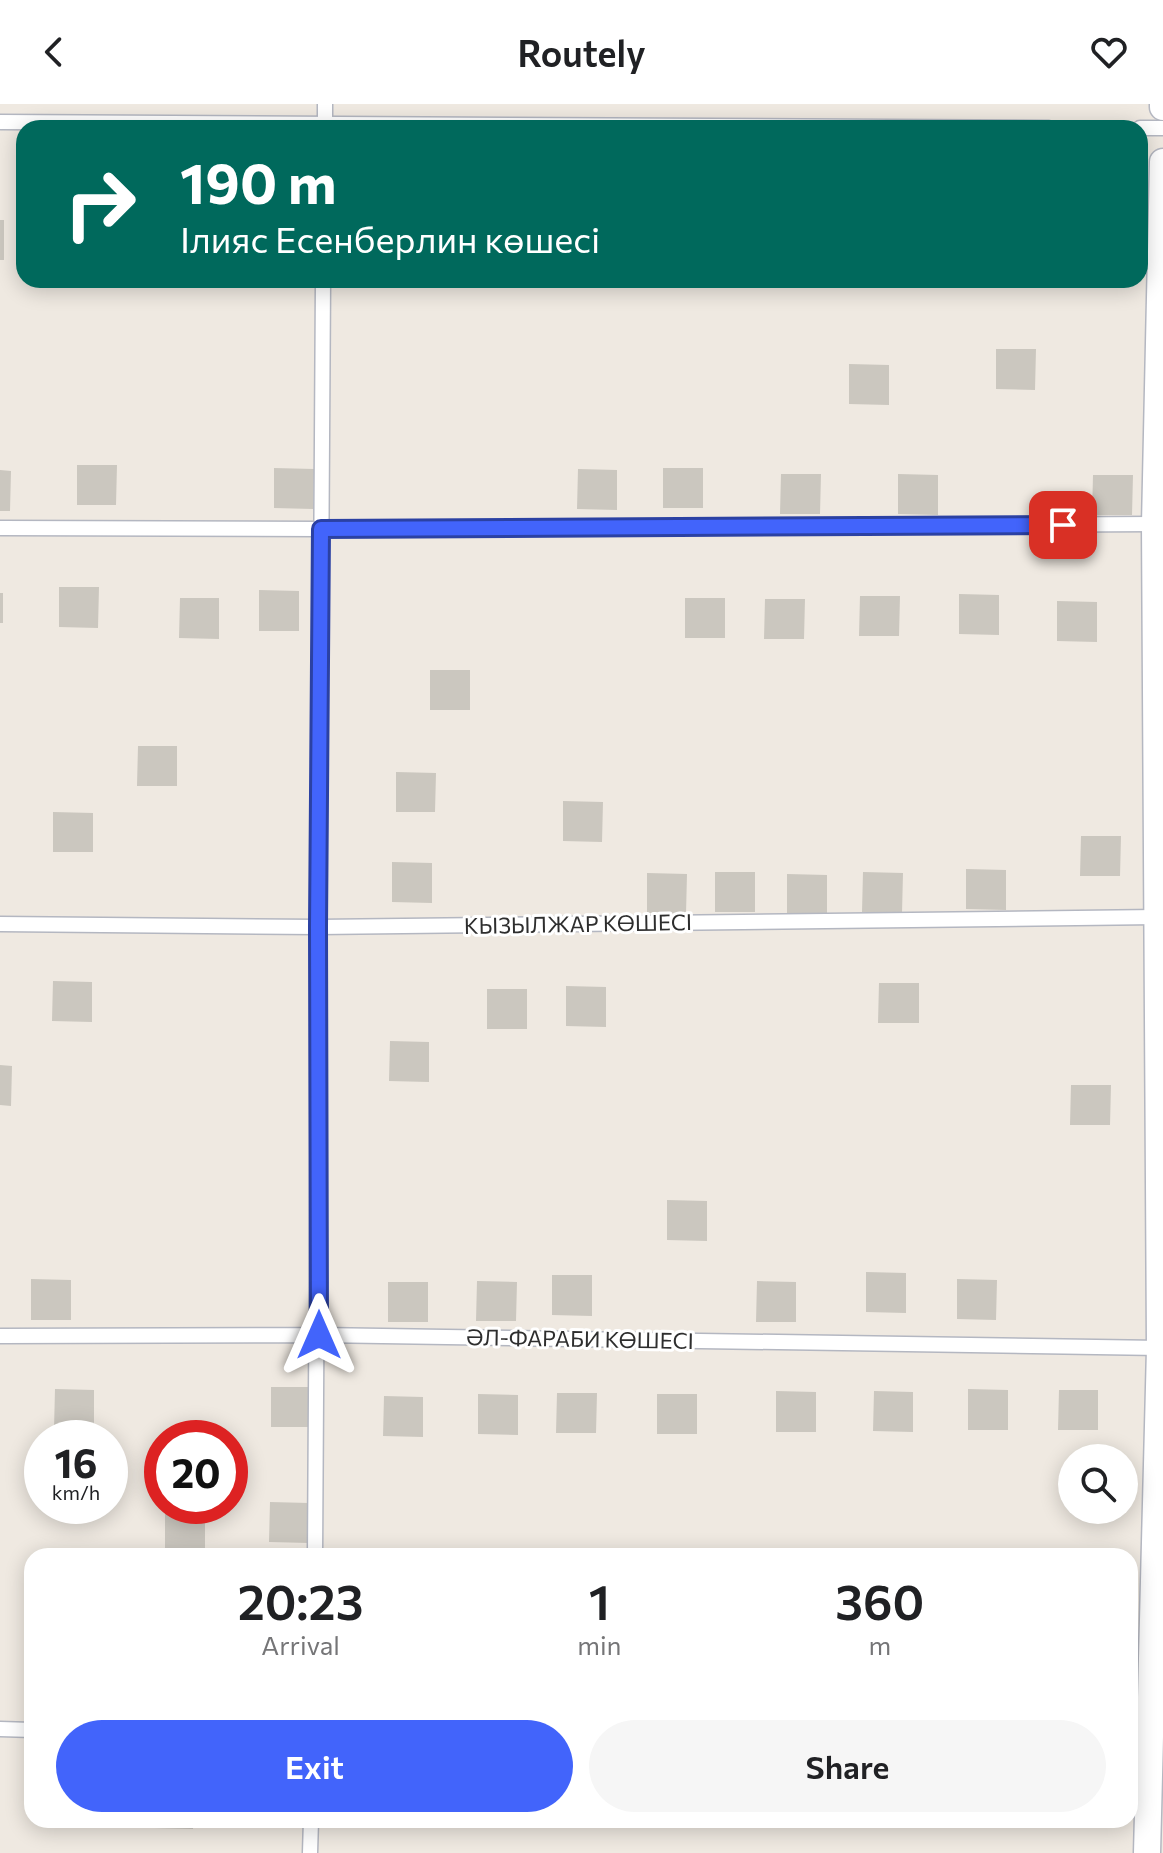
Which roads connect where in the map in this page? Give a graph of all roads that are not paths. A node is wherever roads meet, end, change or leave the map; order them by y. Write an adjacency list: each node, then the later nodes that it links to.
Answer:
1 (1163, 162): 3 (street)
2 (323, 288): 5 (lane)
3 (1155, 524): 5 (lane); 6 (street)
4 (0, 528): 5 (lane)
5 (321, 529): 8 (lane)
6 (1157, 917): 8 (lane, КЫЗЫЛЖАР КӨШЕСІ); 11 (street)
7 (0, 924): 8 (lane, КЫЗЫЛЖАР КӨШЕСІ)
8 (318, 927): 9 (lane)
9 (319, 1335): 10 (lane, ӘЛ-ФАРАБИ КӨШЕСІ); 11 (lane, ӘЛ-ФАРАБИ КӨШЕСІ); 12 (lane)
10 (0, 1336)
11 (1160, 1348): 14 (street)
12 (315, 1548)
13 (0, 1729): 15 (lane)
14 (1140, 1729): 18 (street)
15 (24, 1730)
16 (311, 1828): 17 (lane)
17 (310, 1853)
18 (1147, 1853)

